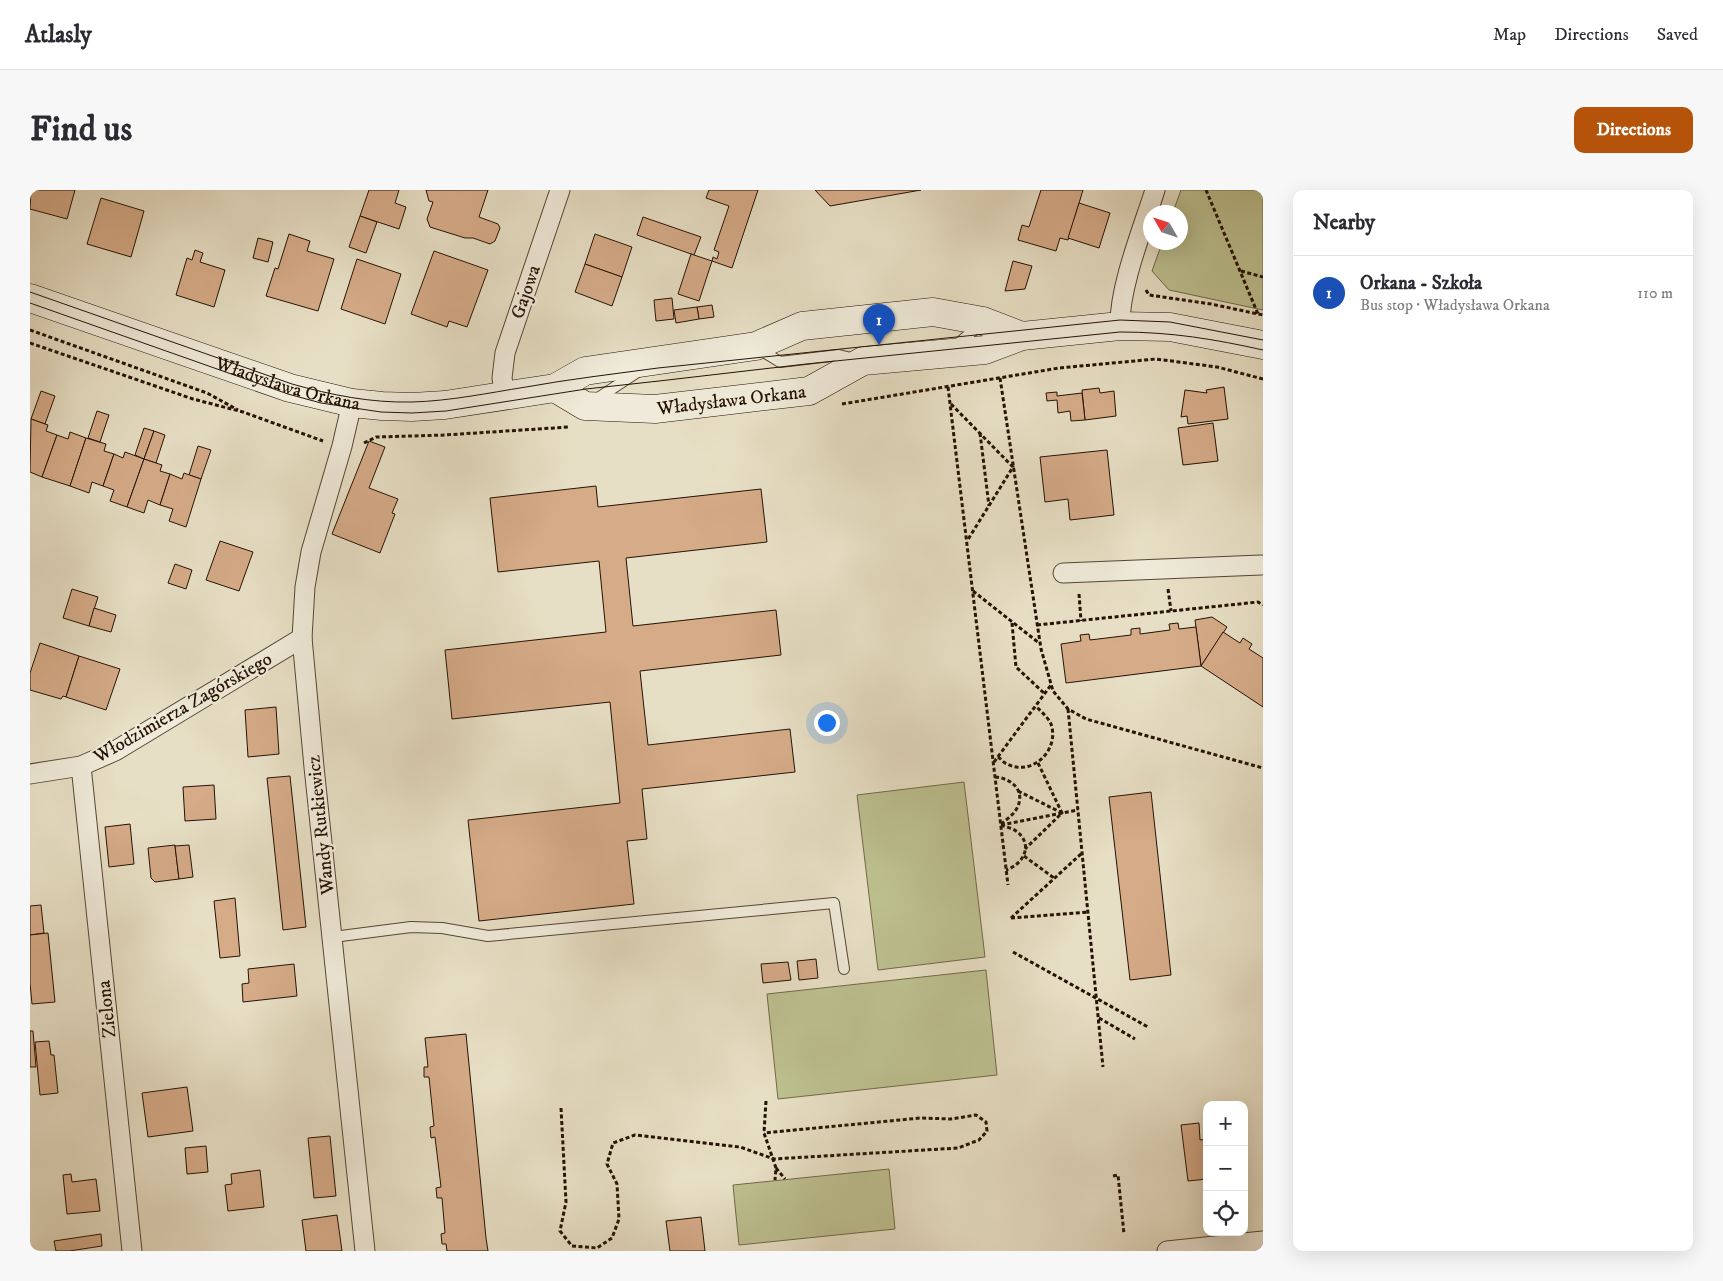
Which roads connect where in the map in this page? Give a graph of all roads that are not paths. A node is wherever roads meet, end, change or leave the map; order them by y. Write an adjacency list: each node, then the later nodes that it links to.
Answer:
1 (560, 190): 13 (street, Gajowa)
2 (1155, 190): 5 (street)
3 (30, 298): 14 (street, Władysława Orkana)
4 (983, 321): 6 (street, Władysława Orkana); 8 (street, Władysława Orkana); 9 (lane)
5 (1120, 326): 6 (street, Władysława Orkana); 7 (street, Władysława Orkana)
6 (1022, 336): 9 (street, Władysława Orkana)
7 (1263, 345)
8 (756, 346): 10 (street, Władysława Orkana); 11 (lane)
9 (946, 354): 11 (street, Władysława Orkana)
10 (656, 361): 12 (street, Władysława Orkana); 15 (lane)
11 (863, 361): 15 (street, Władysława Orkana)
12 (555, 388): 13 (street, Władysława Orkana); 15 (street, Władysława Orkana)
13 (505, 396): 14 (street, Władysława Orkana)
14 (352, 403): 18 (street, Wandy Rutkiewicz)
15 (585, 406)
16 (1262, 565): 17 (street)
17 (1070, 572)
18 (302, 638): 19 (street, Włodzimierza Zagórskiego); 21 (street, Wandy Rutkiewicz)
19 (81, 766): 20 (street, Włodzimierza Zagórskiego); 24 (street, Zielona)
20 (30, 774)
21 (333, 937): 22 (lane); 25 (street, Wandy Rutkiewicz)
22 (844, 969)
23 (1263, 1241): 26 (street)
24 (132, 1251)
25 (365, 1251)
26 (1167, 1251)

